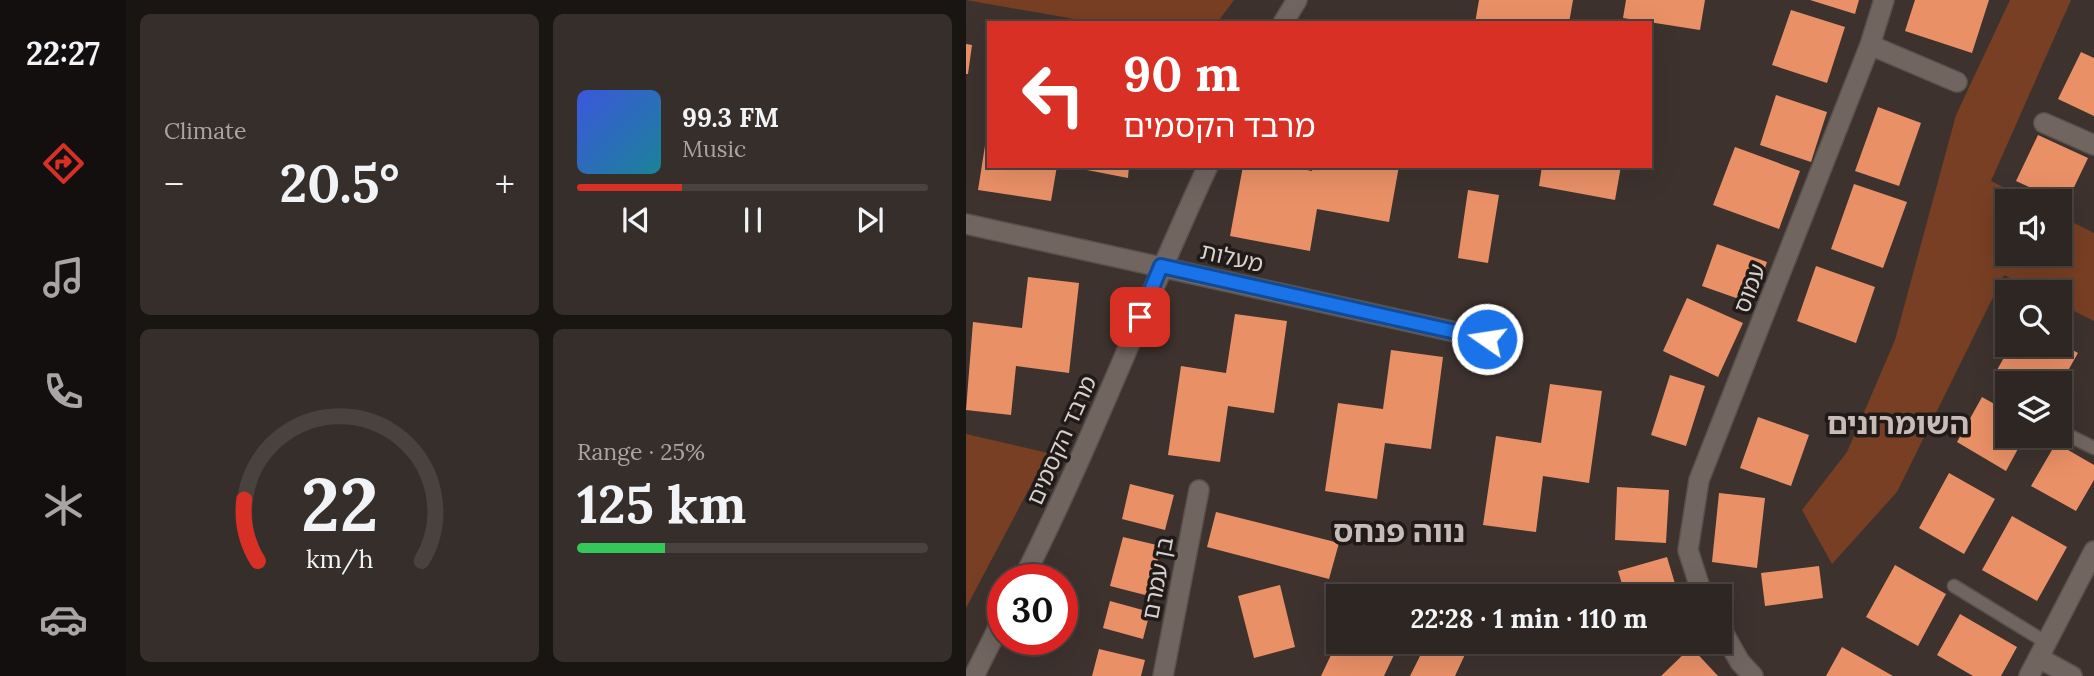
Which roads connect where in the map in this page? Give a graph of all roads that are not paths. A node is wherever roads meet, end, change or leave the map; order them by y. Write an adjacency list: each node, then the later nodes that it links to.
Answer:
1 (1297, 0): 3 (street)
2 (1884, 0): 4 (street, עמוס)
3 (1284, 21)
4 (1870, 45): 5 (street); 17 (street, עמוס)
5 (1957, 82)
6 (2044, 123): 7 (street)
7 (2094, 145)
8 (1207, 168): 10 (street, מרבד הקסמים)
9 (966, 224): 10 (street, מעלות)
10 (1161, 266): 11 (street, מעלות); 16 (street, מרבד הקסמים)
11 (1487, 339)
12 (2072, 437): 13 (lane)
13 (2094, 448)
14 (1199, 490): 23 (street, בן עמרם)
15 (2094, 551): 21 (street)
16 (1030, 564)
17 (1699, 584)
18 (1954, 586): 21 (lane)
19 (1732, 648): 24 (street)
20 (987, 650): 22 (street)
21 (2043, 650): 25 (street); 26 (street)
22 (974, 676)
23 (1163, 676)
24 (1753, 676)
25 (2029, 676)
26 (2072, 676)

